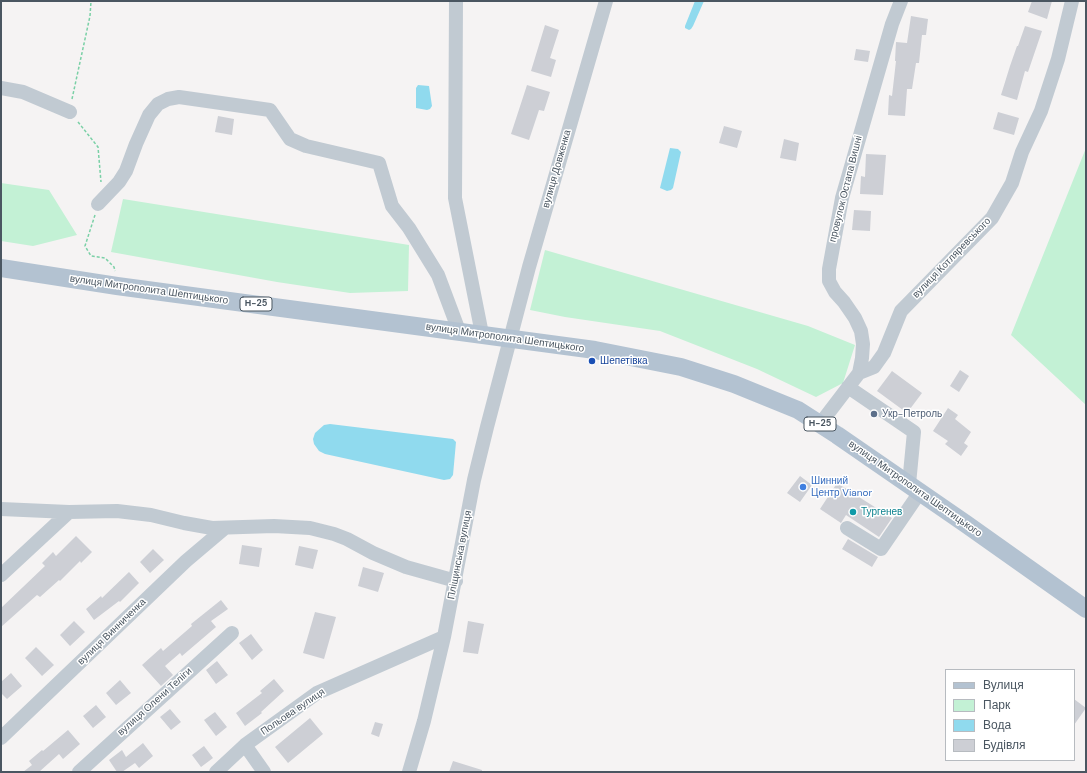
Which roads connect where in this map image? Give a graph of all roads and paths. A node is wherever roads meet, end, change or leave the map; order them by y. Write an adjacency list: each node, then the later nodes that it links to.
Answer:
1 (91, 1): 7 (path)
2 (456, 1): 11 (street)
3 (606, 1): 12 (street, вулиця Довженка)
4 (901, 1): 13 (street, провулок Остапа Вишні)
5 (1072, 1): 13 (street, вулиця Котляревського)
6 (1, 88): 7 (street)
7 (70, 112)
8 (98, 204): 10 (street)
9 (1, 268): 10 (main road, вулиця Митрополита Шептицького / Н-25)
10 (459, 331): 11 (main road, вулиця Митрополита Шептицького / Н-25)
11 (482, 334): 12 (main road, вулиця Митрополита Шептицького / Н-25)
12 (511, 338): 15 (main road, вулиця Митрополита Шептицького / Н-25); 22 (street, Пліщинська вулиця)
13 (859, 373): 14 (street, вулиця Котляревського)
14 (848, 387): 15 (street, вулиця Котляревського); 16 (street)
15 (820, 424): 16 (main road, вулиця Митрополита Шептицького / Н-25)
16 (915, 488): 20 (street); 23 (main road, вулиця Митрополита Шептицького / Н-25)
17 (1, 509): 18 (street)
18 (69, 512): 19 (street); 21 (street)
19 (225, 528): 22 (street); 26 (street, вулиця Винниченка)
20 (847, 528)
21 (1, 575)
22 (456, 581): 25 (street, Пліщинська вулиця)
23 (1086, 609)
24 (232, 633): 28 (street, вулиця Олени Теліги)
25 (444, 637): 27 (street, Польова вулиця); 31 (street, Пліщинська вулиця)
26 (1, 738)
27 (245, 746): 29 (street, Польова вулиця); 30 (street)
28 (79, 772)
29 (216, 772)
30 (264, 772)
31 (409, 772)

